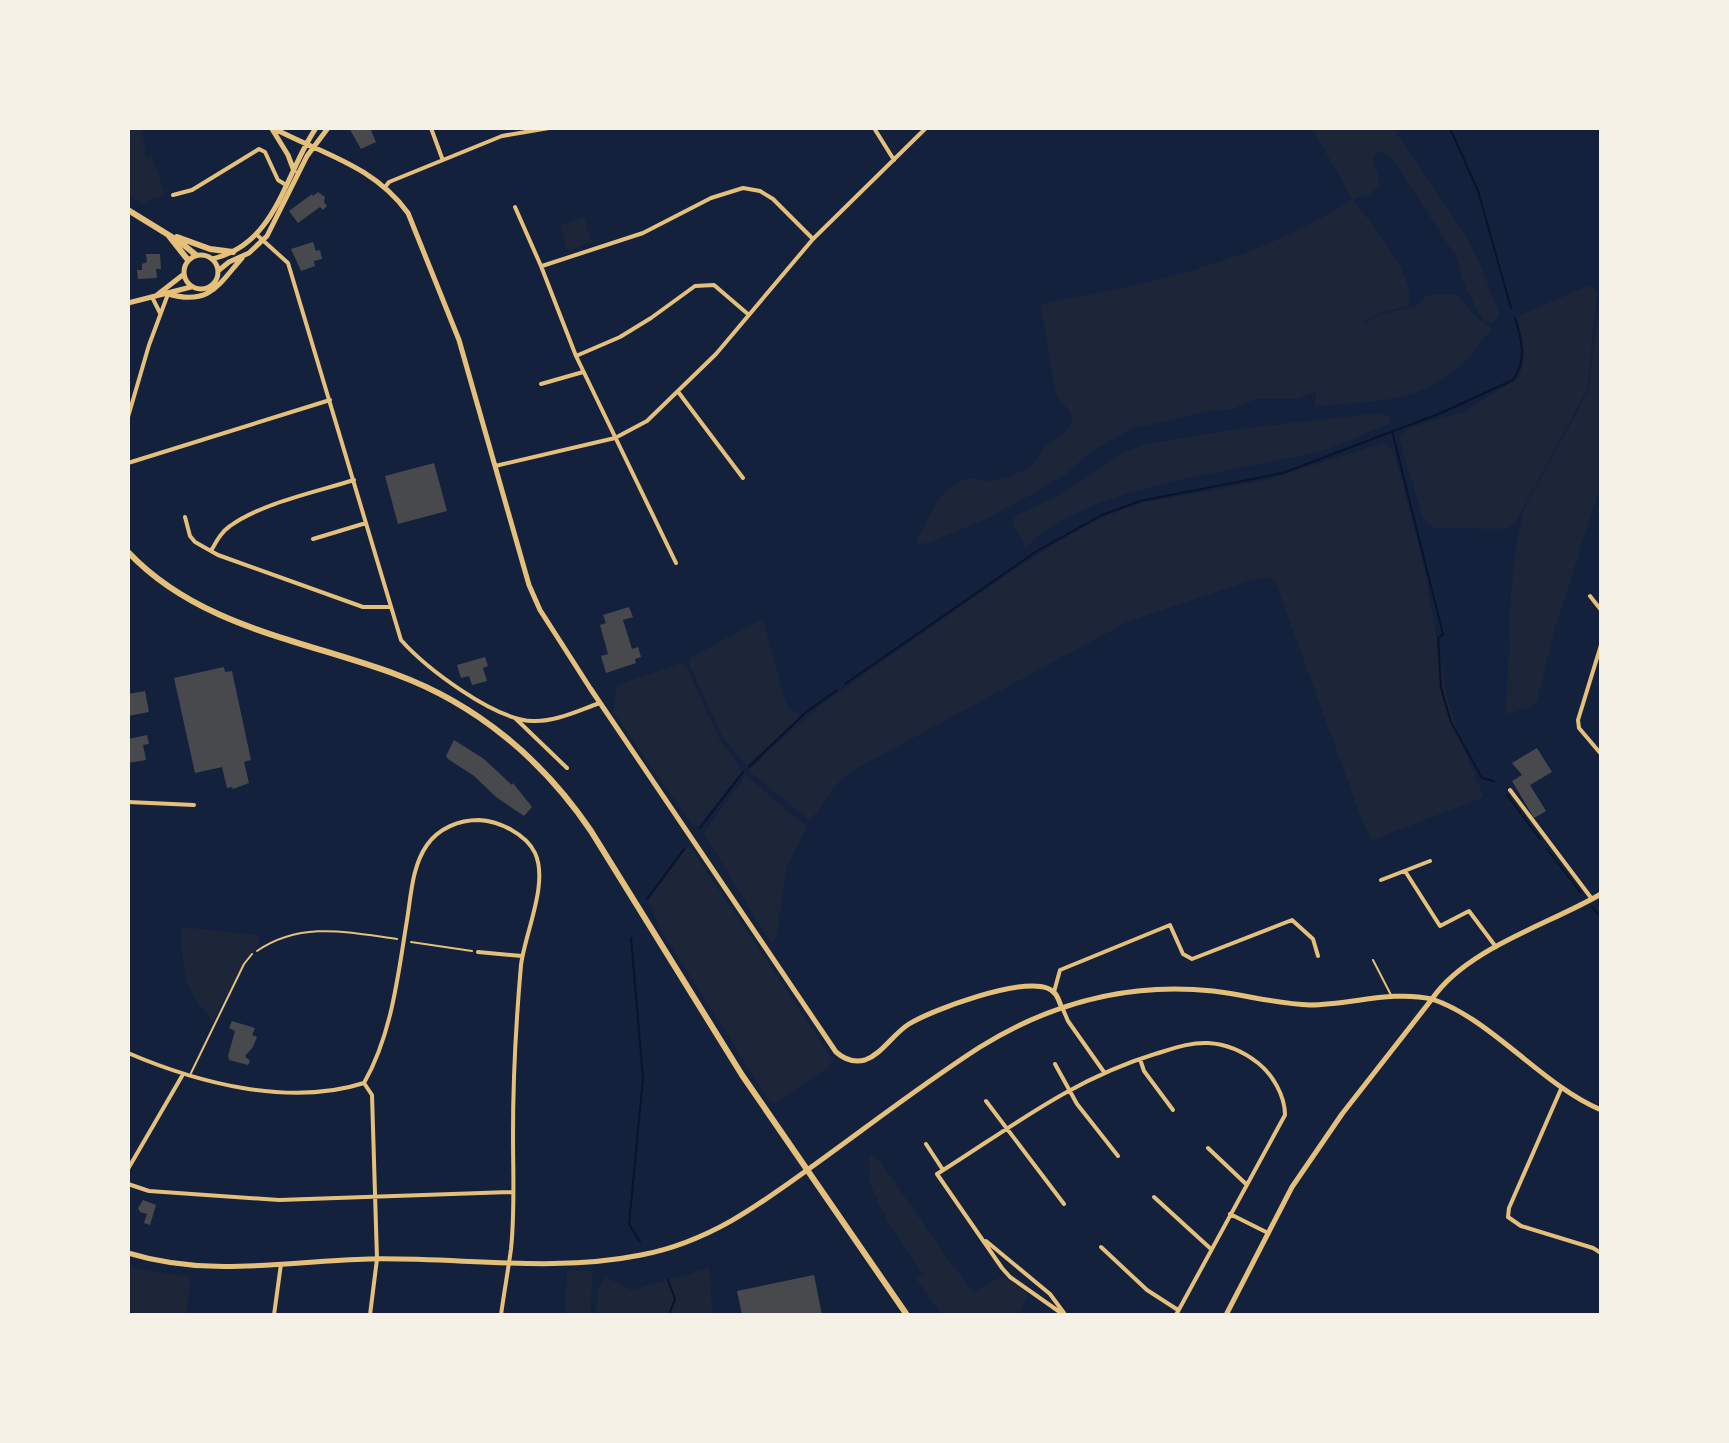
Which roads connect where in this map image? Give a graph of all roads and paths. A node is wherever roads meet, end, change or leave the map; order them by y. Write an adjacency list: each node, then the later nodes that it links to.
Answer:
1 (272, 128): 8 (main road); 11 (main road)
2 (316, 128): 8 (main road)
3 (328, 128): 8 (main road)
4 (431, 128): 9 (street)
5 (549, 128): 9 (street)
6 (874, 128): 10 (street)
7 (926, 128): 10 (street)
8 (311, 145): 11 (main road); 12 (main road); 13 (main road)
9 (442, 158): 13 (street)
10 (894, 160): 19 (street)
11 (294, 171): 12 (main road)
12 (290, 187): 14 (street); 18 (main road); 20 (main road)
13 (385, 187): 43 (main road)
14 (173, 195)
15 (515, 207): 26 (street)
16 (128, 210): 17 (highway)
17 (166, 234): 21 (highway); 22 (highway); 25 (highway)
18 (257, 235): 20 (street); 21 (main road)
19 (813, 239): 26 (street); 34 (street)
20 (263, 241): 23 (main road); 39 (street)
21 (233, 252): 24 (main road)
22 (196, 255): 24 (main road); 25 (main road)
23 (243, 257): 27 (main road); 30 (main road)
24 (212, 259): 27 (main road)
25 (188, 260): 28 (main road)
26 (541, 266): 35 (street)
27 (218, 271): 29 (main road)
28 (184, 274): 29 (main road); 31 (main road)
29 (192, 287): 30 (main road)
30 (168, 294): 31 (main road); 33 (street)
31 (154, 296): 32 (main road); 33 (street)
32 (128, 303)
33 (160, 313): 40 (street)
34 (749, 315): 35 (street); 38 (street)
35 (576, 356): 36 (street)
36 (583, 372): 37 (street); 41 (street)
37 (541, 384)
38 (679, 393): 41 (street); 44 (street)
39 (330, 400): 42 (street); 45 (street)
40 (128, 417)
41 (615, 438): 43 (street); 51 (street)
42 (128, 463)
43 (495, 466): 56 (main road)
44 (743, 478)
45 (354, 480): 47 (street); 49 (street)
46 (185, 517): 49 (street)
47 (366, 523): 48 (street); 53 (street)
48 (313, 539)
49 (211, 551): 53 (street)
50 (128, 552): 118 (highway)
51 (676, 563)
52 (1590, 596): 54 (street)
53 (390, 607): 57 (street)
54 (1601, 610)
55 (1601, 645): 58 (street)
56 (600, 703): 57 (street); 76 (main road)
57 (513, 716): 59 (street)
58 (1601, 754)
59 (567, 768)
60 (1510, 790): 67 (street)
61 (128, 802): 62 (street)
62 (194, 805)
63 (1430, 861): 64 (street)
64 (1405, 871): 65 (street); 70 (street)
65 (1381, 880)
66 (1601, 894): 67 (main road)
67 (1592, 899): 70 (main road)
68 (399, 940): 72 (path)
69 (409, 942): 71 (path)
70 (1496, 947): 78 (main road)
71 (478, 952): 73 (street)
72 (252, 954): 85 (lane)
73 (522, 956): 86 (street); 100 (street)
74 (1318, 956): 76 (street)
75 (1373, 960): 77 (lane)
76 (1054, 992): 79 (main road)
77 (1391, 996): 78 (main road); 79 (main road)
78 (1432, 999): 87 (main road); 105 (main road)
79 (1061, 1006): 83 (street); 112 (main road)
80 (128, 1053): 84 (street)
81 (1140, 1059): 83 (street); 90 (street); 99 (street)
82 (1055, 1064): 88 (street)
83 (1104, 1072): 88 (street)
84 (182, 1076): 85 (street); 96 (street)
85 (189, 1077): 86 (street)
86 (364, 1083): 101 (street)
87 (1561, 1089): 91 (main road); 110 (street)
88 (1069, 1090): 92 (street); 95 (street)
89 (986, 1101): 92 (street)
90 (1173, 1110)
91 (1601, 1110)
92 (1007, 1129): 97 (street); 103 (street)
93 (926, 1144): 97 (street)
94 (1208, 1148): 99 (street)
95 (1118, 1156)
96 (128, 1169)
97 (943, 1170): 106 (street)
98 (128, 1184): 101 (street)
99 (1246, 1184): 104 (street)
100 (513, 1192): 101 (street); 112 (street)
101 (375, 1196): 111 (street)
102 (1154, 1197): 108 (street)
103 (1064, 1204)
104 (1230, 1214): 105 (street); 108 (street)
105 (1266, 1232): 120 (main road)
106 (983, 1238): 119 (street); 119 (street)
107 (1101, 1247): 114 (street)
108 (1211, 1249): 114 (street)
109 (128, 1253): 113 (main road)
110 (1601, 1253)
111 (377, 1259): 112 (main road); 113 (main road); 116 (street)
112 (508, 1262): 117 (street)
113 (281, 1264): 115 (street)
114 (1177, 1313)
115 (274, 1315)
116 (370, 1315)
117 (501, 1315)
118 (907, 1315)
119 (1065, 1315)
120 (1226, 1315)

